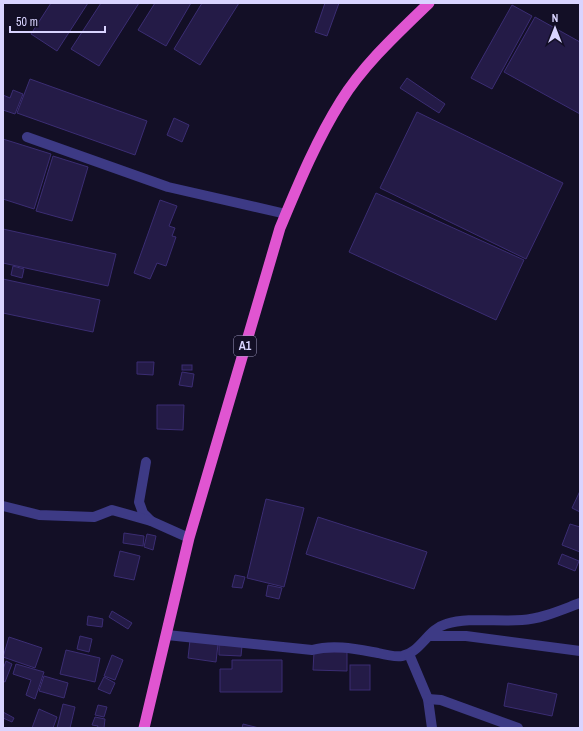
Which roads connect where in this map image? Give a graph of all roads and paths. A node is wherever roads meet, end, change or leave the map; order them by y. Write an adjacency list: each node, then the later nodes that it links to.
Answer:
1 (429, 3): 3 (highway, A1)
2 (27, 137): 3 (street)
3 (286, 214): 7 (highway, A1)
4 (146, 462): 6 (street)
5 (3, 506): 6 (street)
6 (151, 521): 7 (street)
7 (189, 538): 9 (highway, A1)
8 (580, 603): 10 (street)
9 (167, 635): 12 (street); 14 (highway, A1)
10 (429, 636): 11 (street); 12 (street)
11 (580, 651)
12 (409, 654): 13 (street)
13 (428, 699): 15 (street); 16 (street)
14 (144, 728)
15 (432, 728)
16 (518, 728)

